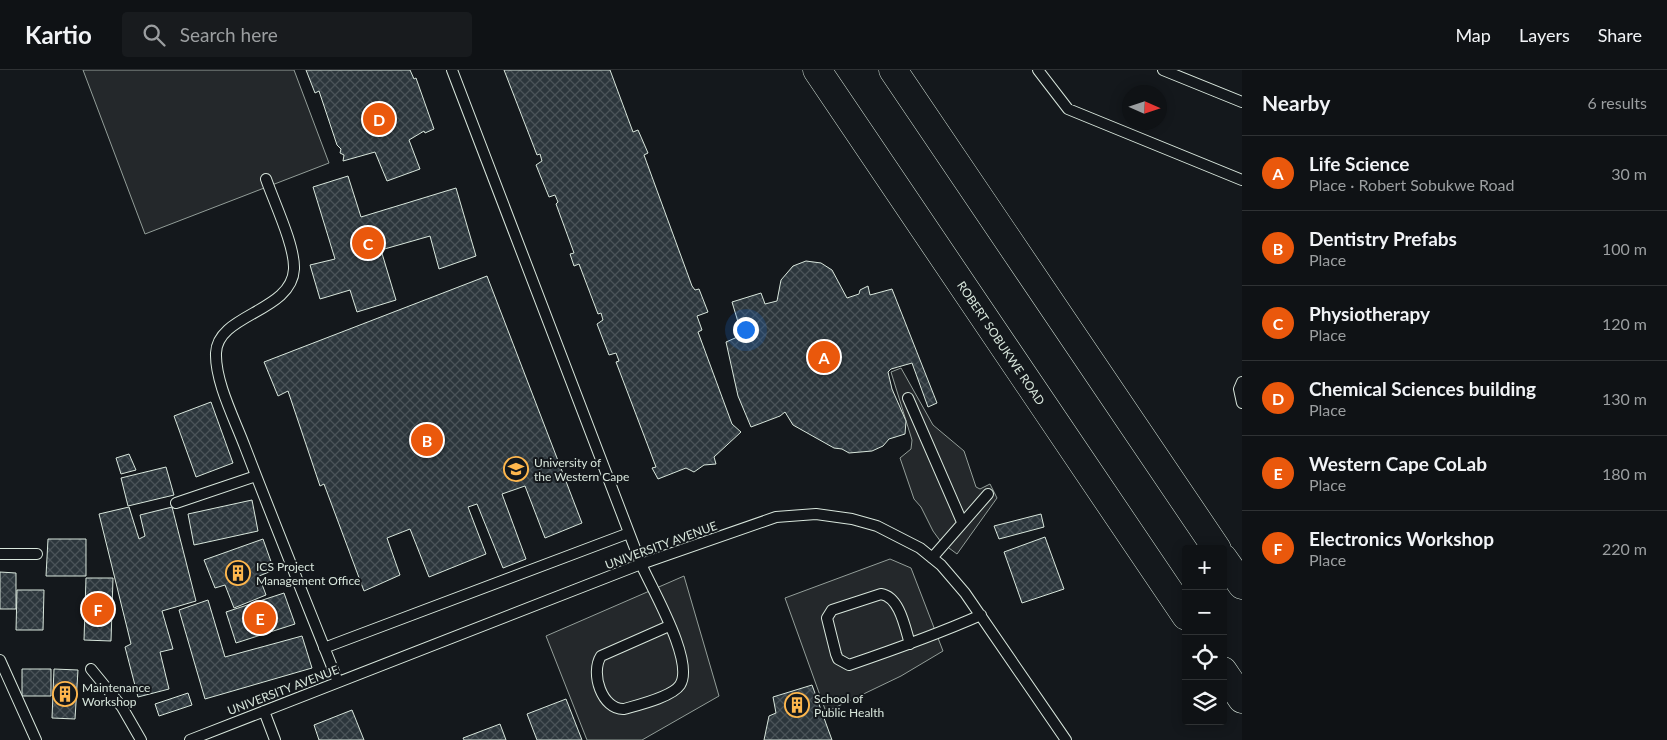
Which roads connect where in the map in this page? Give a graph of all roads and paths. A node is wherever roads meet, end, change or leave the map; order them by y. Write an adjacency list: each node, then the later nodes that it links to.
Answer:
1 (452, 70): 16 (lane)
2 (817, 70): 24 (main road, ROBERT SOBUKWE ROAD)
3 (893, 70): 17 (main road)
4 (1038, 70): 8 (lane)
5 (1163, 70): 6 (lane)
6 (1242, 102)
7 (266, 179): 12 (lane)
8 (1242, 180)
9 (1242, 382): 11 (lane)
10 (908, 398): 15 (lane)
11 (1242, 403)
12 (256, 476): 14 (lane); 28 (lane)
13 (988, 494): 15 (lane)
14 (176, 503)
15 (962, 522): 20 (lane)
16 (629, 533): 21 (lane); 28 (lane)
17 (1214, 545)
18 (0, 554): 19 (lane)
19 (36, 554)
20 (932, 558): 21 (lane, UNIVERSITY AVENUE); 25 (lane, UNIVERSITY AVENUE)
21 (641, 564): 26 (lane); 32 (lane, UNIVERSITY AVENUE)
22 (1227, 564): 23 (main road)
23 (1242, 586)
24 (1182, 610)
25 (981, 616): 27 (lane); 39 (lane, UNIVERSITY AVENUE)
26 (669, 626): 26 (lane)
27 (910, 644): 27 (lane)
28 (324, 648): 32 (lane)
29 (0, 660): 35 (lane)
30 (91, 668): 36 (lane)
31 (1227, 677): 33 (main road)
32 (338, 682): 34 (lane, UNIVERSITY AVENUE)
33 (1242, 699)
34 (264, 711): 37 (lane, UNIVERSITY AVENUE); 38 (lane)
35 (36, 740)
36 (141, 740)
37 (190, 740)
38 (275, 740)
39 (1066, 740)

